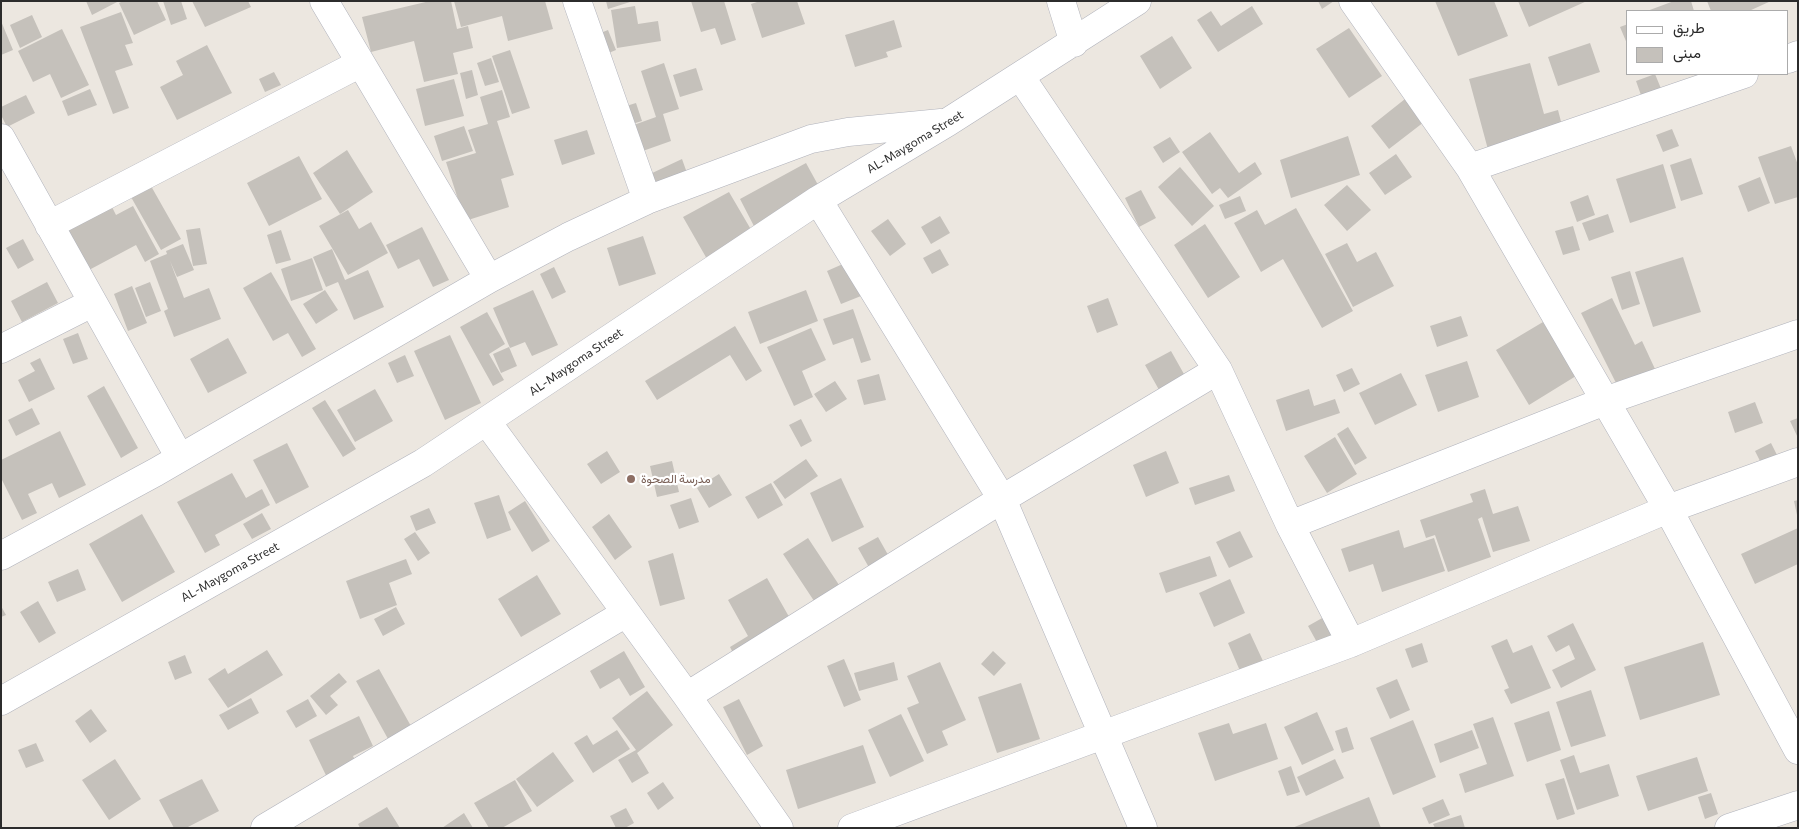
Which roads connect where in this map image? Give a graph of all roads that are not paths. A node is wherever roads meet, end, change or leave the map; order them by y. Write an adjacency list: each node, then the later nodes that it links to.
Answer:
1 (324, 1): 7 (street)
2 (577, 1): 13 (street)
3 (1060, 1): 6 (street)
4 (1137, 1): 6 (street, AL-Maygoma Street)
5 (1353, 1): 12 (street)
6 (1074, 43): 9 (street, AL-Maygoma Street)
7 (360, 64): 15 (street); 16 (street)
8 (1741, 75): 12 (street)
9 (1020, 76): 10 (street, AL-Maygoma Street); 20 (street)
10 (948, 122): 13 (street); 14 (street, AL-Maygoma Street)
11 (1, 138): 15 (street)
12 (1470, 168): 21 (street)
13 (647, 200): 16 (street)
14 (818, 200): 22 (street, AL-Maygoma Street); 25 (street)
15 (48, 225): 17 (street)
16 (489, 279): 23 (street)
17 (92, 303): 19 (street); 23 (street)
18 (1798, 334): 21 (street)
19 (1, 349)
20 (1218, 370): 25 (street); 27 (street)
21 (1605, 400): 26 (street); 27 (street)
22 (486, 422): 29 (street); 32 (street, AL-Maygoma Street)
23 (180, 458): 28 (street)
24 (1798, 462): 26 (street)
25 (1002, 499): 31 (street); 33 (street)
26 (1668, 509): 30 (street); 34 (street)
27 (1290, 525): 30 (street)
28 (1, 556)
29 (626, 613): 31 (street); 36 (street)
30 (1351, 643): 33 (street)
31 (687, 696): 37 (street)
32 (1, 702)
33 (1104, 734): 38 (street); 39 (street)
34 (1798, 750)
35 (1798, 805): 40 (street)
36 (265, 828)
37 (779, 828)
38 (852, 828)
39 (1142, 828)
40 (1729, 828)

